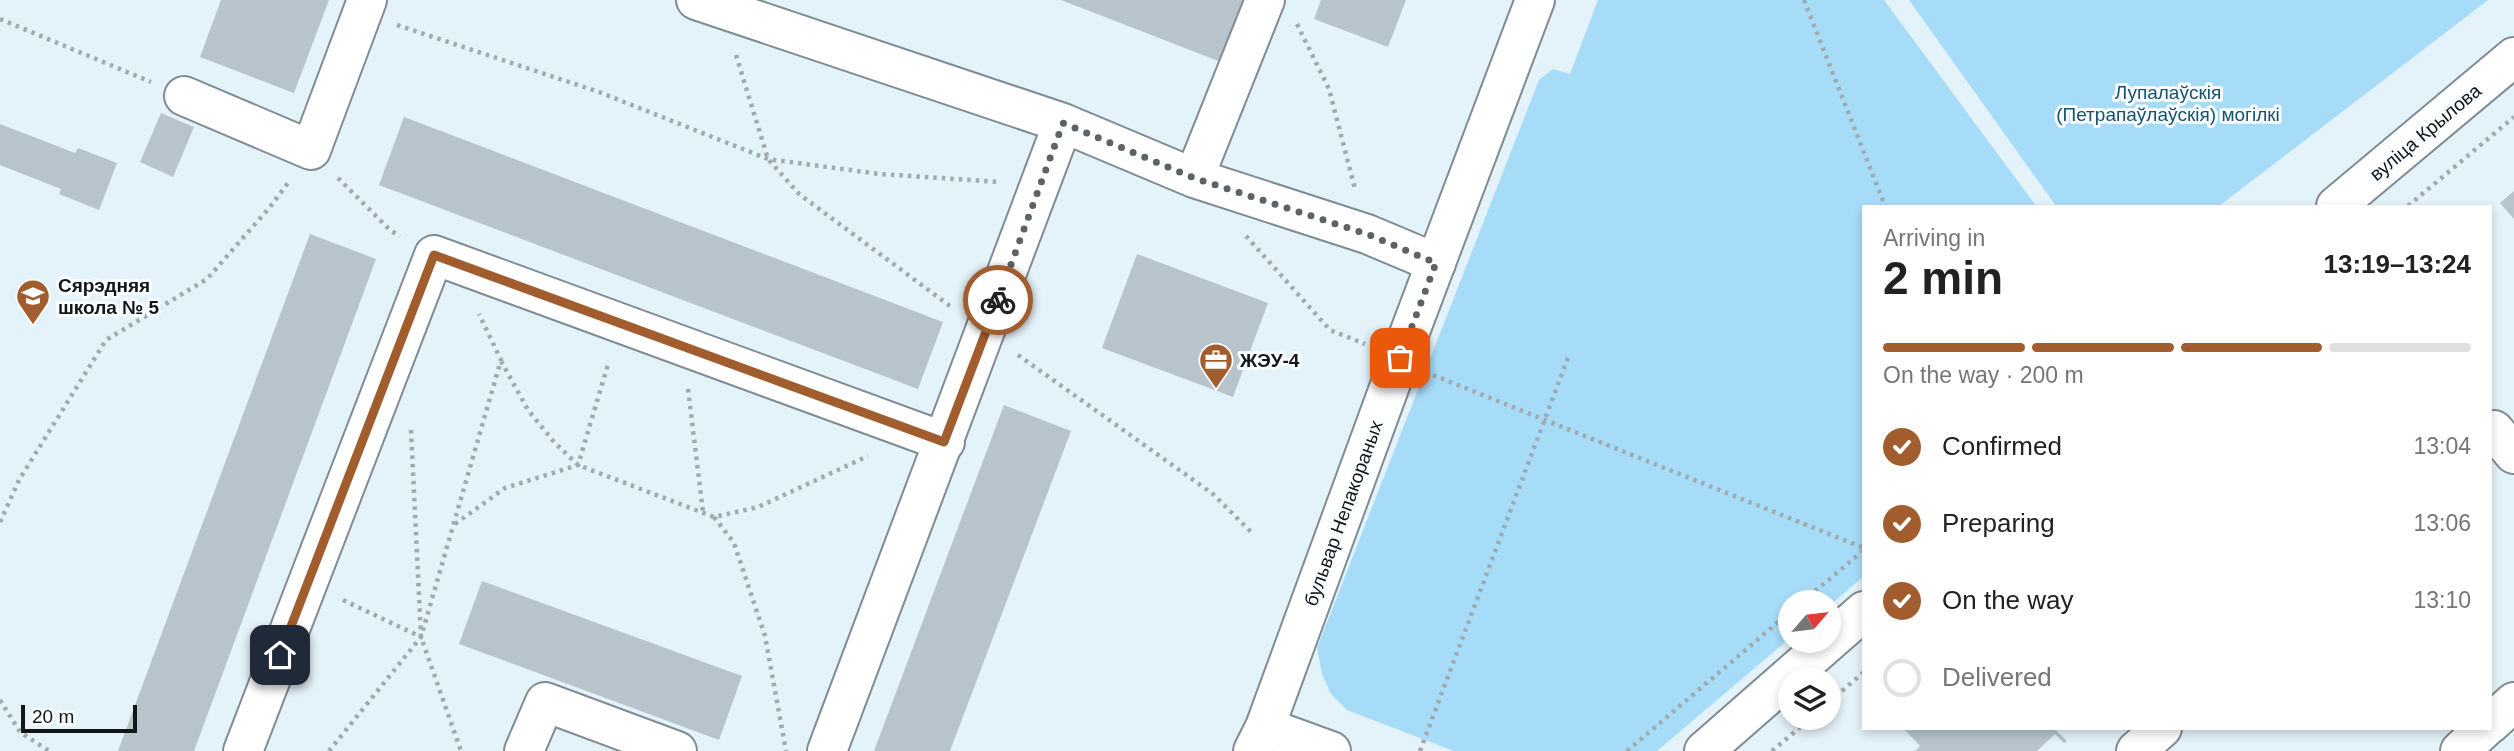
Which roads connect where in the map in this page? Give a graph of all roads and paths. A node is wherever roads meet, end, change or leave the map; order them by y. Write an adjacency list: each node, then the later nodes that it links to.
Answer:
1 (696, 0): 10 (main road)
2 (1535, 0): 20 (main road, бульвар Непакораных)
3 (1804, 0): 14 (path)
4 (365, 7): 11 (main road); 13 (path)
5 (1280, 9): 12 (main road); 18 (path)
6 (0, 19): 8 (path)
7 (2514, 57): 15 (main road, вуліца Крылова)
8 (184, 96): 11 (main road)
9 (2514, 117): 16 (path)
10 (1063, 123): 12 (main road); 13 (main road)
11 (311, 150): 19 (path); 32 (path)
12 (1194, 178): 18 (main road)
13 (1041, 184): 28 (main road)
14 (1885, 205)
15 (2337, 205)
16 (2409, 205)
17 (1239, 229): 24 (path)
18 (1367, 234): 20 (main road)
19 (444, 259): 21 (main road); 25 (path); 36 (main road)
20 (1436, 263): 24 (main road, бульвар Непакораных)
21 (621, 323): 22 (main road); 29 (path)
22 (683, 346): 28 (main road); 30 (path)
23 (1569, 355): 26 (path)
24 (1400, 358): 26 (path); 49 (main road, бульвар Непакораных)
25 (501, 360): 29 (path); 33 (path)
26 (1543, 420): 34 (path); 59 (path)
27 (410, 422): 40 (path)
28 (931, 437): 31 (path); 57 (main road)
29 (578, 465): 30 (path); 33 (path)
30 (704, 513): 31 (path)
31 (714, 517): 56 (path)
32 (0, 522)
33 (454, 525): 40 (path)
34 (1862, 548)
35 (1862, 551): 37 (path)
36 (307, 583): 40 (path); 51 (main road)
37 (1816, 590)
38 (1862, 613): 61 (main road)
39 (1778, 622): 60 (path)
40 (421, 637): 52 (path); 53 (path)
41 (1862, 674): 42 (path)
42 (1841, 692)
43 (0, 701): 50 (path)
44 (2514, 702): 45 (main road)
45 (2492, 722)
46 (1797, 730): 62 (path)
47 (2160, 730): 63 (main road)
48 (2484, 730): 64 (main road)
49 (1259, 739): 58 (main road)
50 (49, 751)
51 (243, 751)
52 (329, 751)
53 (461, 751)
54 (524, 751): 55 (main road)
55 (677, 751)
56 (786, 751)
57 (827, 751)
58 (1331, 751)
59 (1420, 751)
60 (1627, 751)
61 (1704, 751)
62 (1772, 751)
63 (2136, 751)
64 (2460, 751)

